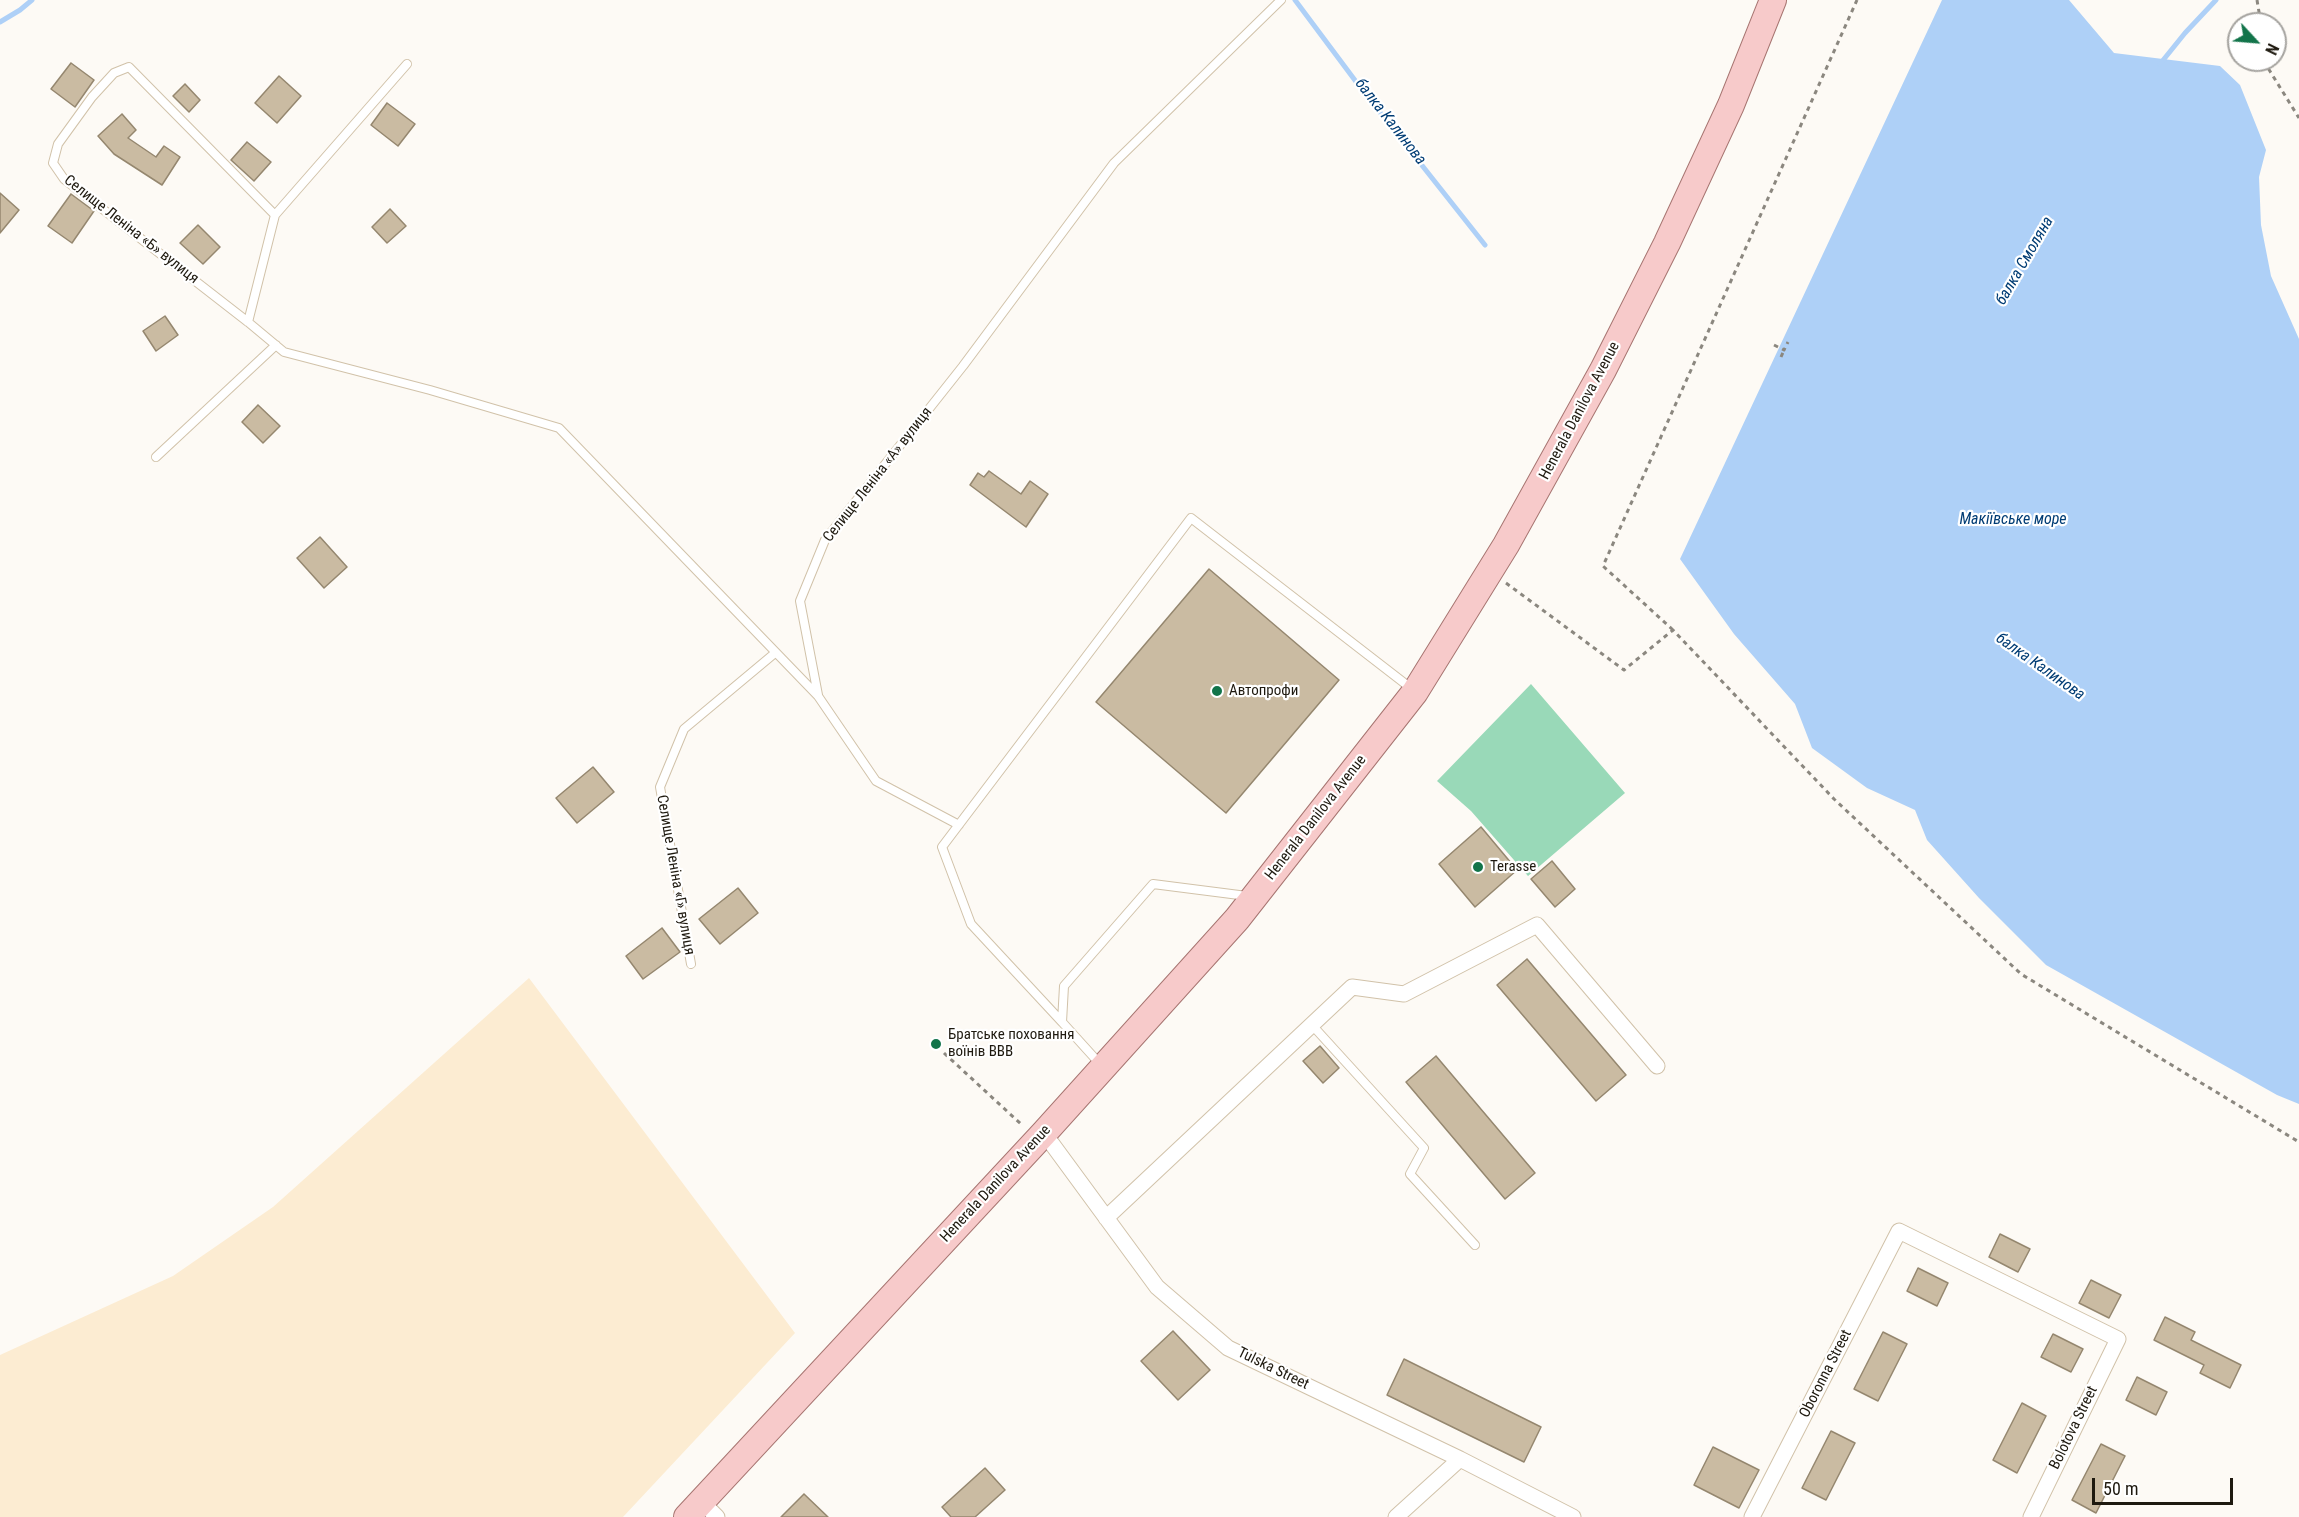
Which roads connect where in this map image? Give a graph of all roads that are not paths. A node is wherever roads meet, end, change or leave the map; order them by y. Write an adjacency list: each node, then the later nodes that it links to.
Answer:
1 (1281, 0): 10 (lane, Селище Леніна «А» вулиця)
2 (1773, 0): 9 (main road, Henerala Danilova Avenue)
3 (406, 64): 4 (lane)
4 (275, 215): 5 (lane); 5 (lane, Селище Леніна «Б» вулиця)
5 (248, 322): 6 (lane, Селище Леніна «Б» вулиця)
6 (276, 345): 7 (lane); 8 (lane, Селище Леніна «Б» вулиця)
7 (156, 457)
8 (775, 652): 10 (lane); 13 (lane, Селище Леніна «Г» вулиця)
9 (1415, 692): 11 (lane); 12 (main road, Henerala Danilova Avenue)
10 (818, 696): 11 (lane)
11 (959, 825): 14 (lane)
12 (1254, 897): 14 (lane); 17 (main road, Henerala Danilova Avenue)
13 (691, 964)
14 (1062, 1022): 17 (lane)
15 (1311, 1024): 16 (street); 19 (street); 20 (lane)
16 (1657, 1066)
17 (1103, 1068): 18 (main road, Henerala Danilova Avenue)
18 (1041, 1136): 19 (street, Tulska Street); 23 (main road, Henerala Danilova Avenue)
19 (1106, 1218): 22 (street, Tulska Street)
20 (1475, 1245)
21 (2118, 1339): 26 (street, Oboronna Street); 27 (street, Bolotova Street)
22 (1460, 1459): 24 (street); 25 (street, Tulska Street)
23 (702, 1512)
24 (1396, 1517)
25 (1573, 1517)
26 (1752, 1517)
27 (2031, 1517)

